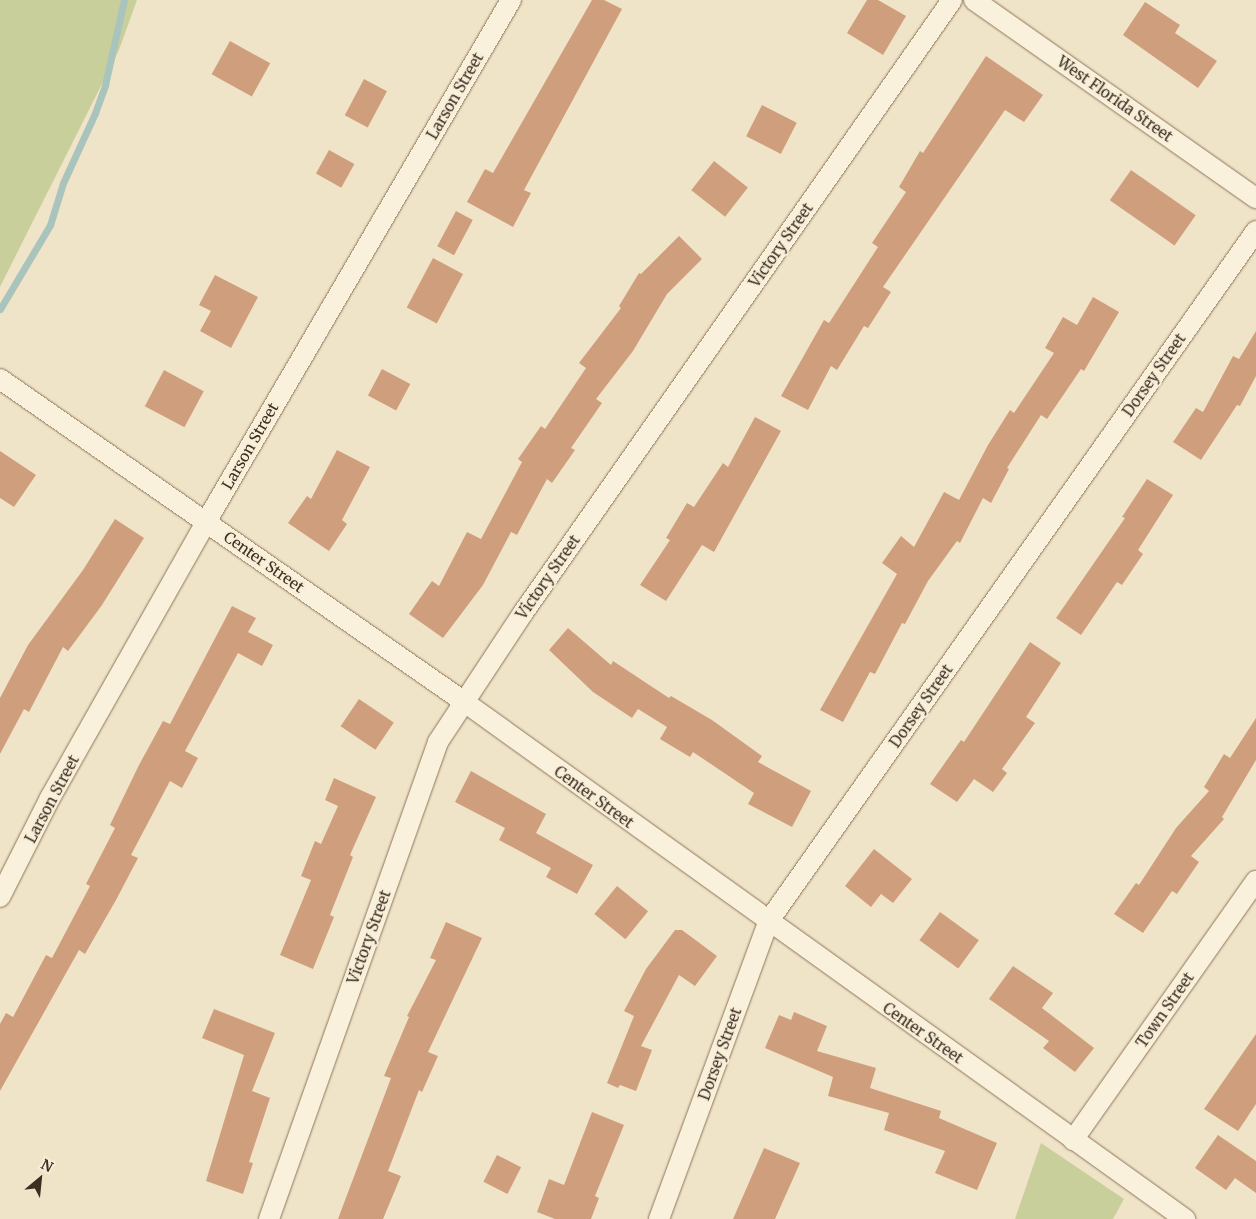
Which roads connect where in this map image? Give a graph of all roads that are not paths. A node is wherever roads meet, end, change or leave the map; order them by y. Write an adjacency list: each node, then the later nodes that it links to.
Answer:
1 (511, 0): 7 (street, Larson Street)
2 (952, 0): 8 (street, Victory Street)
3 (974, 0): 4 (street, West Florida Street)
4 (1256, 198)
5 (1256, 231): 11 (street, Dorsey Street)
6 (0, 379): 7 (street, Center Street)
7 (206, 522): 8 (street, Center Street); 10 (street, Larson Street)
8 (463, 701): 11 (street, Center Street); 13 (street, Victory Street)
9 (1256, 881): 12 (street, Town Street)
10 (0, 897)
11 (768, 922): 12 (street, Center Street); 14 (street, Dorsey Street)
12 (1073, 1140): 15 (street, Center Street)
13 (269, 1219)
14 (659, 1219)
15 (1185, 1219)

